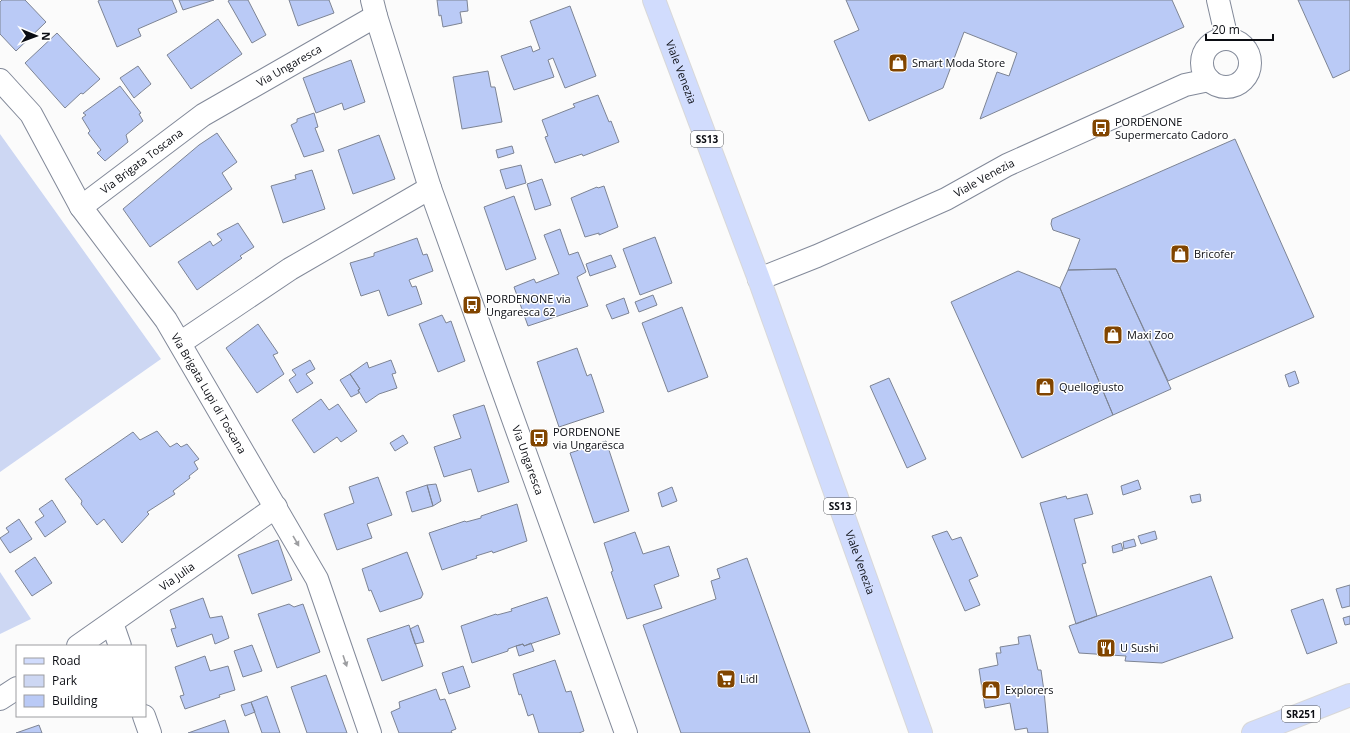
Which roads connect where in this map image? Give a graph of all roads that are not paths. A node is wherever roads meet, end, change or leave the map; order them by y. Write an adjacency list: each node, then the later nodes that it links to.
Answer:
1 (654, 0): 10 (main road, Viale Venezia / SS13)
2 (1218, 0): 4 (street)
3 (374, 8): 7 (street, Via Ungaresca); 8 (street, Via Ungaresca)
4 (1227, 39): 6 (street); 6 (street)
5 (0, 80): 9 (street, Via Brigata Lupi di Toscana)
6 (1209, 80): 10 (street, Viale Venezia)
7 (203, 115): 9 (street, Via Brigata Toscana)
8 (430, 188): 11 (street); 22 (street, Via Ungaresca)
9 (80, 207): 11 (street, Via Brigata Lupi di Toscana)
10 (759, 279): 23 (main road, Viale Venezia / SS13)
11 (180, 343): 12 (street, Via Brigata Lupi di Toscana)
12 (276, 508): 13 (street, Via Julia); 21 (street, Via Brigata Lupi di Toscana, one-way to 21)
13 (112, 623): 14 (street, Via Julia); 15 (street)
14 (79, 645)
15 (120, 645)
16 (16, 689): 18 (street)
17 (1350, 695): 24 (main road, SR251)
18 (0, 699)
19 (144, 717): 20 (street)
20 (150, 733)
21 (370, 733)
22 (626, 733)
23 (921, 733)
24 (1253, 733)

